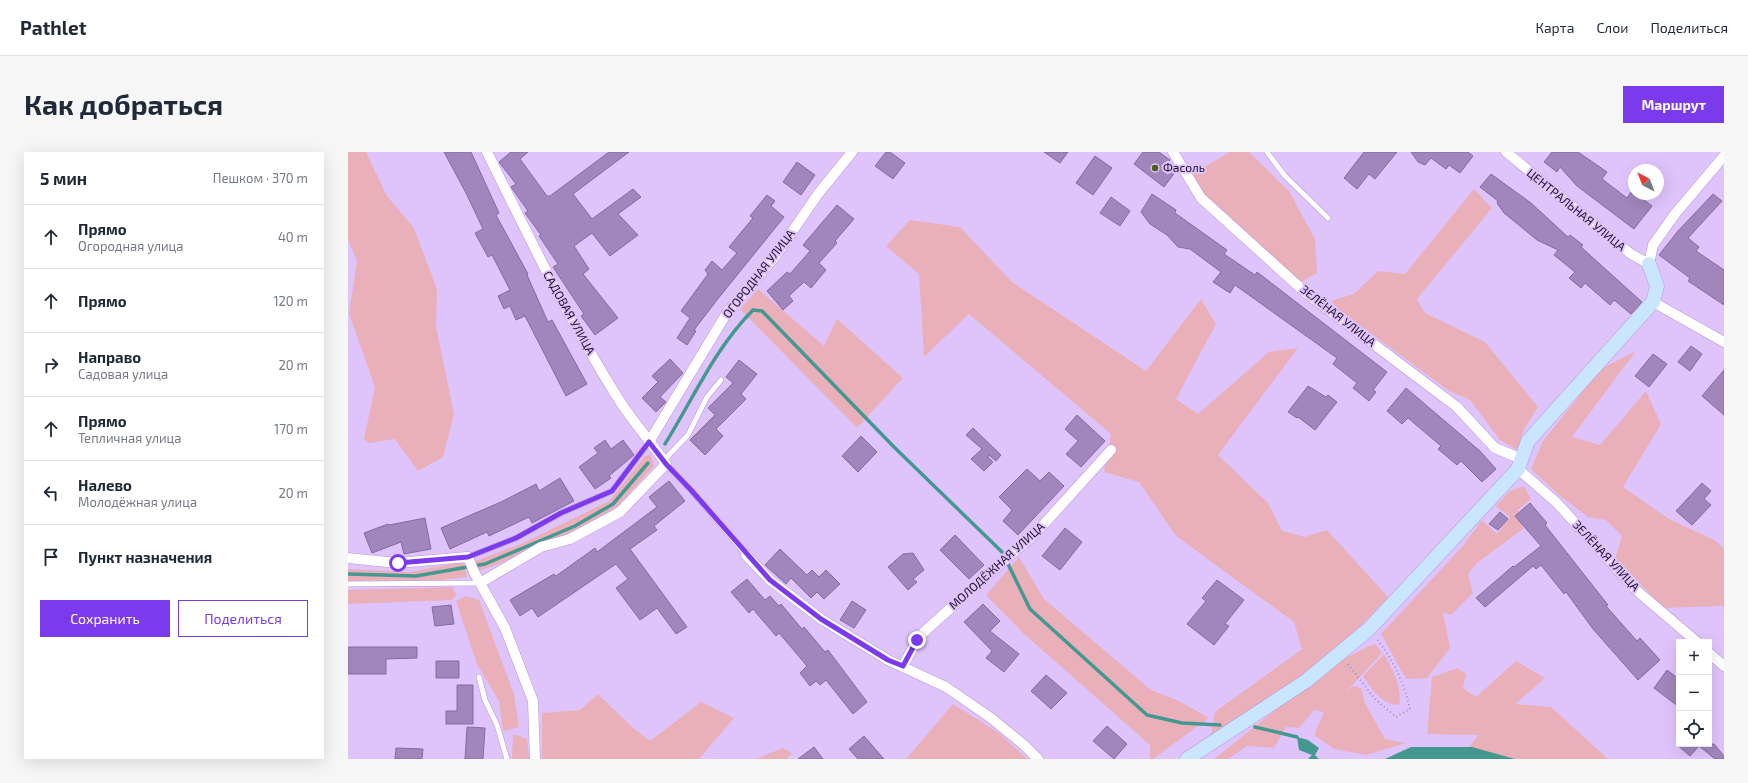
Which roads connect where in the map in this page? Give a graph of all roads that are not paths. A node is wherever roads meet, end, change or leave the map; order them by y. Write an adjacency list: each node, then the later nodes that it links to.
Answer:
1 (487, 152): 12 (street, САДОВАЯ УЛИЦА)
2 (852, 152): 12 (street, ОГОРОДНАЯ УЛИЦА)
3 (1173, 152): 15 (street, ЗЕЛЁНАЯ УЛИЦА)
4 (1266, 152): 7 (lane)
5 (1506, 152): 8 (street, ЦЕНТРАЛЬНАЯ УЛИЦА)
6 (1724, 156): 8 (street)
7 (1328, 218)
8 (1650, 264): 9 (street)
9 (1653, 302): 10 (street); 15 (street)
10 (1724, 342)
11 (720, 380): 14 (lane)
12 (649, 442): 14 (street, САДОВАЯ УЛИЦА); 18 (lane)
13 (1111, 450): 23 (street, МОЛОДЁЖНАЯ УЛИЦА)
14 (665, 462): 16 (lane); 19 (street)
15 (1520, 464): 21 (street, ЗЕЛЁНАЯ УЛИЦА); 29 (street)
16 (746, 555): 23 (street)
17 (348, 558): 18 (street)
18 (471, 564): 19 (street)
19 (480, 583): 20 (lane); 27 (street)
20 (348, 584)
21 (1693, 639)
22 (1712, 656): 24 (street)
23 (903, 666): 28 (street)
24 (1724, 666)
25 (479, 677): 26 (lane)
26 (506, 759)
27 (535, 759)
28 (1038, 759)
29 (1187, 759)

